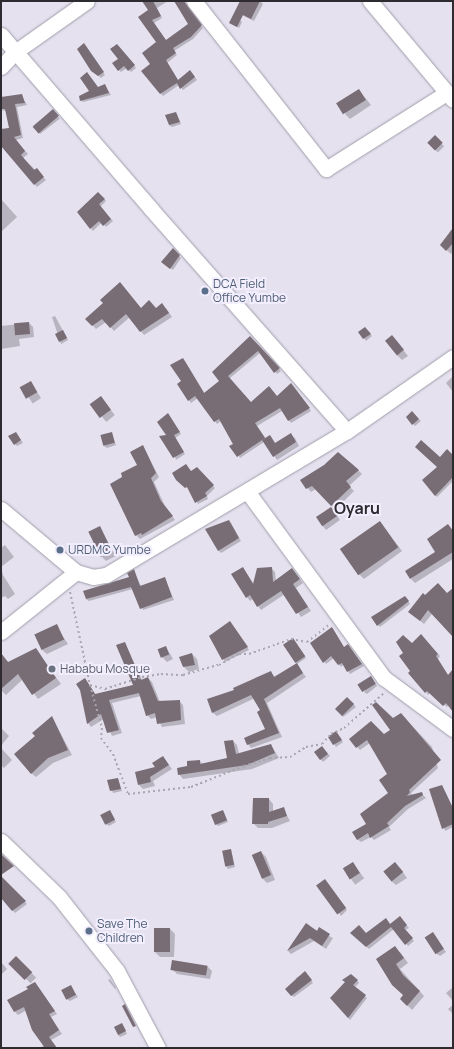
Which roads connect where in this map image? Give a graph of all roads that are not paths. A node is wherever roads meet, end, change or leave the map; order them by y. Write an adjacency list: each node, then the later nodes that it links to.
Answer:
1 (87, 1): 5 (street)
2 (194, 1): 7 (street)
3 (370, 1): 7 (street)
4 (1, 34): 5 (street)
5 (15, 52): 6 (street); 9 (street)
6 (1, 66)
7 (450, 97)
8 (453, 357): 9 (street)
9 (347, 431): 10 (street)
10 (247, 491): 12 (street); 14 (street)
11 (1, 509): 12 (street)
12 (76, 572): 13 (street)
13 (1, 632)
14 (453, 729)
15 (1, 841): 16 (street)
16 (158, 1048)

